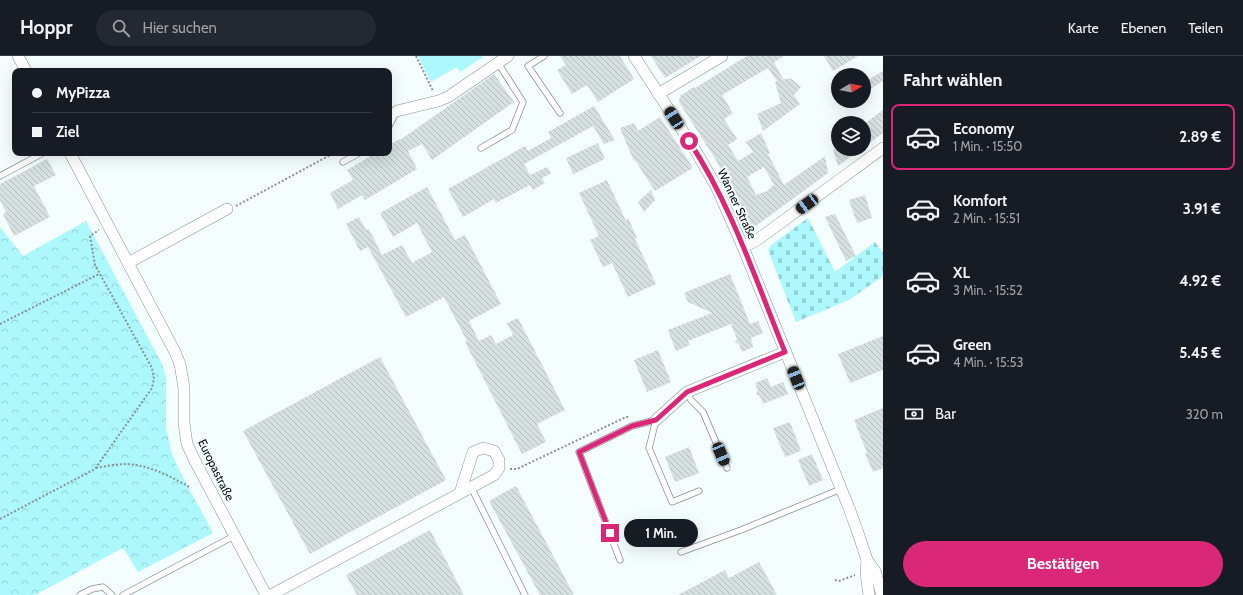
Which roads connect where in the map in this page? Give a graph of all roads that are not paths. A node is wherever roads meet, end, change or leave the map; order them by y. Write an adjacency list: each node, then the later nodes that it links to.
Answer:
1 (18, 56): 7 (street)
2 (508, 56): 6 (street)
3 (544, 56): 10 (lane)
4 (634, 56): 8 (street, Wanner Straße)
5 (722, 56): 8 (street)
6 (498, 63): 9 (street); 12 (lane)
7 (24, 68)
8 (658, 94): 20 (street, Wanner Straße)
9 (397, 111): 11 (lane)
10 (560, 113)
11 (392, 120)
12 (481, 148)
13 (883, 148): 20 (street)
14 (37, 156): 18 (lane)
15 (72, 156): 21 (street, Europastraße)
16 (354, 156): 17 (lane)
17 (343, 162)
18 (0, 176)
19 (227, 209): 21 (street)
20 (743, 247): 22 (street, Wanner Straße)
21 (128, 264): 30 (street, Europastraße)
22 (785, 352): 23 (street); 27 (street, Wanner Straße)
23 (687, 392): 24 (street); 25 (lane)
24 (656, 420): 28 (lane); 32 (lane)
25 (727, 468)
26 (471, 487): 29 (street); 29 (street); 39 (lane)
27 (841, 489): 31 (lane); 33 (street, Wanner Straße)
28 (699, 491)
29 (460, 493): 38 (street)
30 (234, 536): 36 (lane); 37 (street, Europastraße)
31 (681, 552)
32 (620, 560)
33 (875, 571): 40 (street, Wanner Straße); 41 (street, Wanner Straße)
34 (80, 595): 35 (lane)
35 (112, 595)
36 (122, 595)
37 (266, 595)
38 (271, 595)
39 (526, 595)
40 (869, 595)
41 (882, 595)

